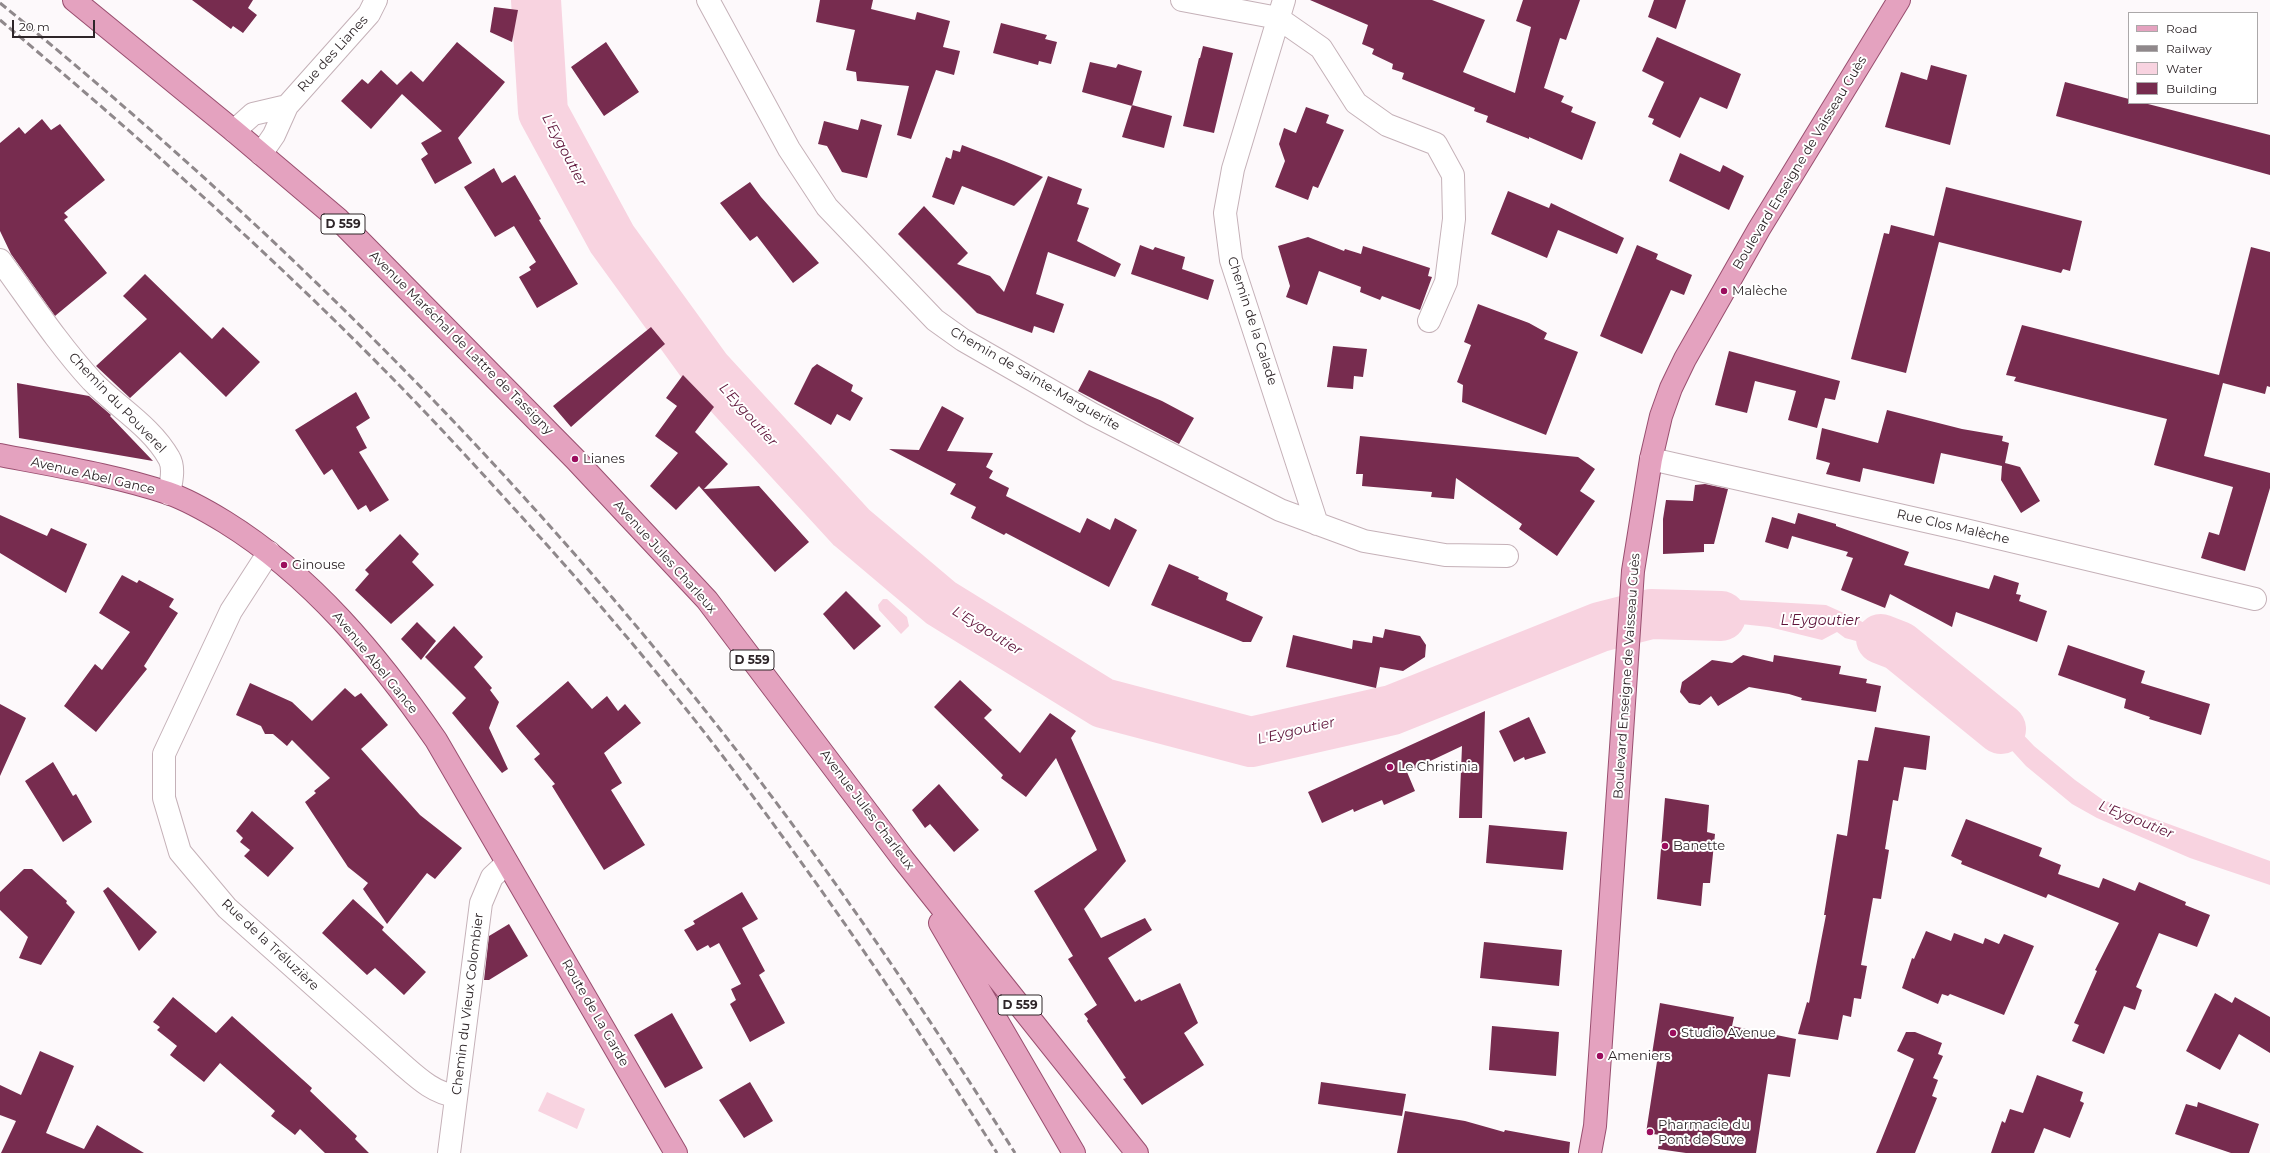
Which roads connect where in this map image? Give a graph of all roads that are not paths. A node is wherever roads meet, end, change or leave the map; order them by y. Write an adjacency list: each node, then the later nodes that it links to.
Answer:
1 (74, 0): 8 (main road, Avenue Maréchal de Lattre de Tassigny / D 559)
2 (376, 0): 7 (street, Rue des Lianes)
3 (708, 0): 16 (street, Chemin de Sainte-Marguerite)
4 (1182, 0): 6 (street)
5 (1899, 0): 13 (main road, Boulevard Enseigne de Vaisseau Guès)
6 (1281, 9): 11 (street); 16 (street, Chemin de la Calade)
7 (287, 106): 8 (street); 9 (street, Rue des Lianes)
8 (234, 131): 9 (main road, Avenue Maréchal de Lattre de Tassigny / D 559)
9 (262, 154): 14 (main road, Avenue Maréchal de Lattre de Tassigny / D 559)
10 (0, 260): 15 (street, Chemin du Pouverel)
11 (1429, 321)
12 (0, 455): 15 (main road, Avenue Abel Gance)
13 (1651, 459): 19 (street, Rue Clos Malèche); 27 (main road, Boulevard Enseigne de Vaisseau Guès)
14 (589, 473): 20 (main road, Avenue Jules Charleux / D 559)
15 (169, 494): 17 (main road, Avenue Abel Gance)
16 (1317, 524): 18 (street, Chemin de Sainte-Marguerite)
17 (269, 552): 21 (main road, Avenue Abel Gance); 22 (street, Rue de la Tréluzière)
18 (1507, 556)
19 (2255, 599)
20 (902, 858): 25 (main road, D 559); 26 (main road, Avenue Jules Charleux / D 559)
21 (510, 868): 22 (street, Chemin du Vieux Colombier); 24 (main road, Route de La Garde)
22 (456, 1096): 23 (street, Chemin du Vieux Colombier)
23 (450, 1153)
24 (676, 1153)
25 (1074, 1153)
26 (1138, 1153)
27 (1590, 1153)

